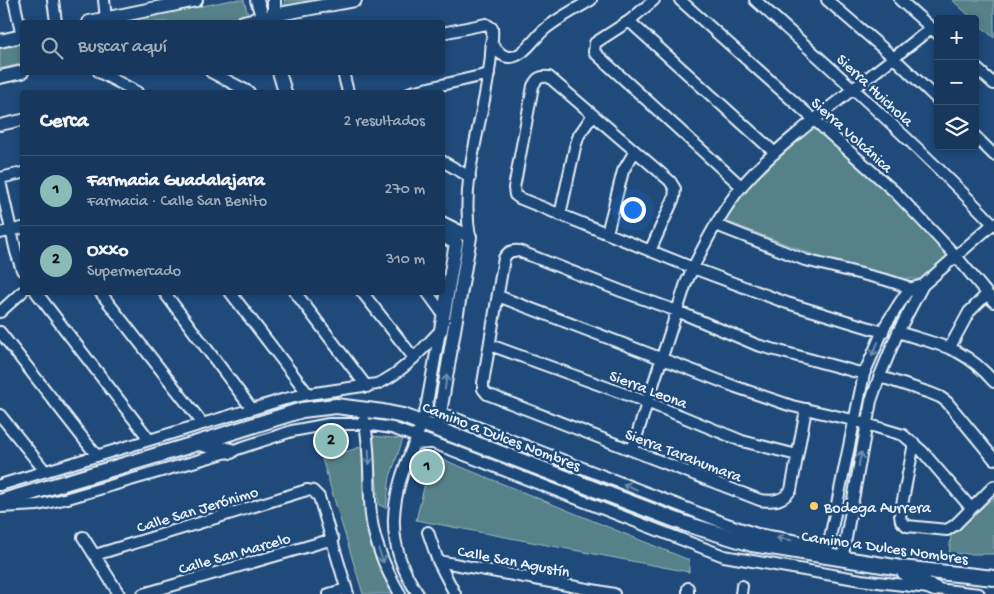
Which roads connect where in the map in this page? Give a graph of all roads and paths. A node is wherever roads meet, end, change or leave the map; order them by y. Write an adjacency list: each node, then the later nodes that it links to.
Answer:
1 (14, 0): 20 (street)
2 (53, 0): 17 (street)
3 (104, 0): 15 (street)
4 (196, 0): 14 (street)
5 (257, 0): 16 (street)
6 (274, 0): 16 (street)
7 (355, 0): 16 (street)
8 (591, 0): 26 (street)
9 (654, 0): 19 (street)
10 (680, 0): 45 (street, Sierra Volcánica)
11 (755, 0): 37 (street, Sierra Huichola)
12 (827, 0): 27 (street)
13 (900, 0): 21 (street)
14 (155, 4): 15 (street)
15 (106, 19): 18 (street)
16 (268, 19)
17 (56, 20)
18 (100, 20)
19 (629, 21): 50 (street); 56 (street)
20 (20, 27)
21 (934, 30)
22 (445, 32): 26 (street)
23 (934, 32): 27 (street)
24 (20, 36): 25 (street)
25 (0, 41)
26 (491, 43): 30 (street)
27 (893, 57): 37 (street); 43 (street)
28 (979, 71): 36 (street)
29 (20, 72): 35 (street)
30 (489, 74): 42 (street); 54 (street)
31 (105, 75): 38 (street)
32 (217, 75): 39 (street)
33 (280, 75): 40 (street)
34 (344, 75): 41 (street)
35 (0, 77)
36 (994, 84)
37 (854, 88): 45 (street); 58 (street, Sierra Huichola)
38 (133, 90)
39 (245, 90)
40 (284, 90)
41 (348, 90)
42 (420, 90)
43 (934, 96)
44 (594, 116): 49 (street); 57 (street); 57 (street)
45 (814, 119): 50 (street); 67 (street, Sierra Volcánica)
46 (20, 120): 47 (street)
47 (0, 125)
48 (979, 140): 51 (street)
49 (635, 151): 63 (street); 66 (street)
50 (775, 153): 56 (street)
51 (994, 155)
52 (445, 163): 54 (street)
53 (20, 174): 55 (street)
54 (470, 177): 65 (street)
55 (0, 180): 62 (street)
56 (742, 186): 60 (street)
57 (560, 214): 63 (street)
58 (994, 224): 67 (street)
59 (445, 225): 65 (street)
60 (716, 225): 69 (street); 70 (street)
61 (20, 228): 62 (street)
62 (5, 232): 68 (street)
63 (607, 233): 66 (street)
64 (445, 236): 65 (street)
65 (464, 236): 84 (street); 102 (street, one-way to 65)
66 (650, 251): 69 (street)
67 (956, 256): 70 (street); 72 (street, Sierra Volcánica)
68 (20, 264)
69 (693, 268): 82 (street); 87 (street)
70 (917, 289): 87 (street); 88 (street)
71 (20, 294): 83 (street)
72 (987, 294): 81 (street, Sierra Volcánica); 90 (street)
73 (38, 295): 110 (street)
74 (102, 295): 105 (street)
75 (166, 295): 100 (street)
76 (232, 295): 97 (street)
77 (297, 295): 96 (street)
78 (364, 295): 91 (street)
79 (429, 295): 84 (street)
80 (498, 296): 82 (street); 89 (street); 92 (street)
81 (994, 302)
82 (677, 311): 92 (street); 93 (street)
83 (0, 312)
84 (443, 314): 85 (street)
85 (441, 330): 91 (street); 108 (street)
86 (0, 332): 116 (street)
87 (883, 332): 93 (street, one-way to 93)
88 (898, 332): 90 (street); 94 (street)
89 (490, 345): 98 (street, Sierra Leona); 113 (street, Sierra Tarahumara)
90 (950, 347): 95 (street)
91 (414, 358): 96 (street)
92 (661, 358): 98 (street); 101 (street)
93 (864, 374): 104 (street)
94 (879, 378): 107 (street); 117 (street)
95 (994, 382)
96 (367, 387): 97 (street)
97 (308, 394): 100 (street)
98 (647, 402): 113 (street); 115 (street, Sierra Leona)
99 (362, 408): 106 (street); 108 (main road, Camino a Dulces Nombres); 111 (main road, Camino a Dulces Nombres)
100 (252, 409): 105 (street)
101 (806, 409): 104 (street); 115 (street, Sierra Tarahumara)
102 (441, 413): 109 (street); 132 (street, one-way to 102)
103 (0, 415): 118 (street)
104 (853, 420): 107 (street); 121 (street)
105 (203, 424): 110 (street)
106 (366, 424): 108 (street); 114 (street); 142 (street, one-way to 142)
107 (867, 426): 112 (street); 122 (street, one-way to 107)
108 (419, 430): 109 (main road, Camino a Dulces Nombres)
109 (435, 437): 132 (main road, Camino a Dulces Nombres); 137 (street); 143 (street)
110 (149, 439): 116 (street)
111 (198, 443): 114 (main road); 123 (main road, Camino a Dulces Nombres)
112 (914, 443): 125 (street); 125 (street)
113 (632, 450): 115 (street, Sierra Tarahumara)
114 (231, 451): 124 (street)
115 (798, 455)
116 (97, 456): 118 (street)
117 (994, 459)
118 (45, 471): 119 (street)
119 (0, 485)
120 (994, 486): 125 (street)
121 (837, 496): 122 (street); 126 (street)
122 (853, 499): 127 (street)
123 (0, 502)
124 (0, 507)
125 (971, 508)
126 (832, 519): 127 (street); 132 (street)
127 (848, 523): 133 (street)
128 (428, 532): 134 (street)
129 (83, 537): 131 (street)
130 (333, 540): 131 (street, Calle San Jerónimo); 138 (street); 140 (street, Calle San Marcelo)
131 (95, 555): 139 (street)
132 (826, 557): 133 (main road, Camino a Dulces Nombres)
133 (842, 560): 135 (main road, Camino a Dulces Nombres)
134 (438, 561): 144 (street); 145 (street, Calle San Agustín)
135 (900, 568): 136 (main road, Camino a Dulces Nombres); 137 (main road)
136 (994, 578)
137 (935, 589): 146 (street)
138 (347, 592): 141 (street)
139 (119, 594)
140 (143, 594)
141 (329, 594)
142 (400, 594)
143 (418, 594)
144 (455, 594)
145 (614, 594)
146 (979, 594)

